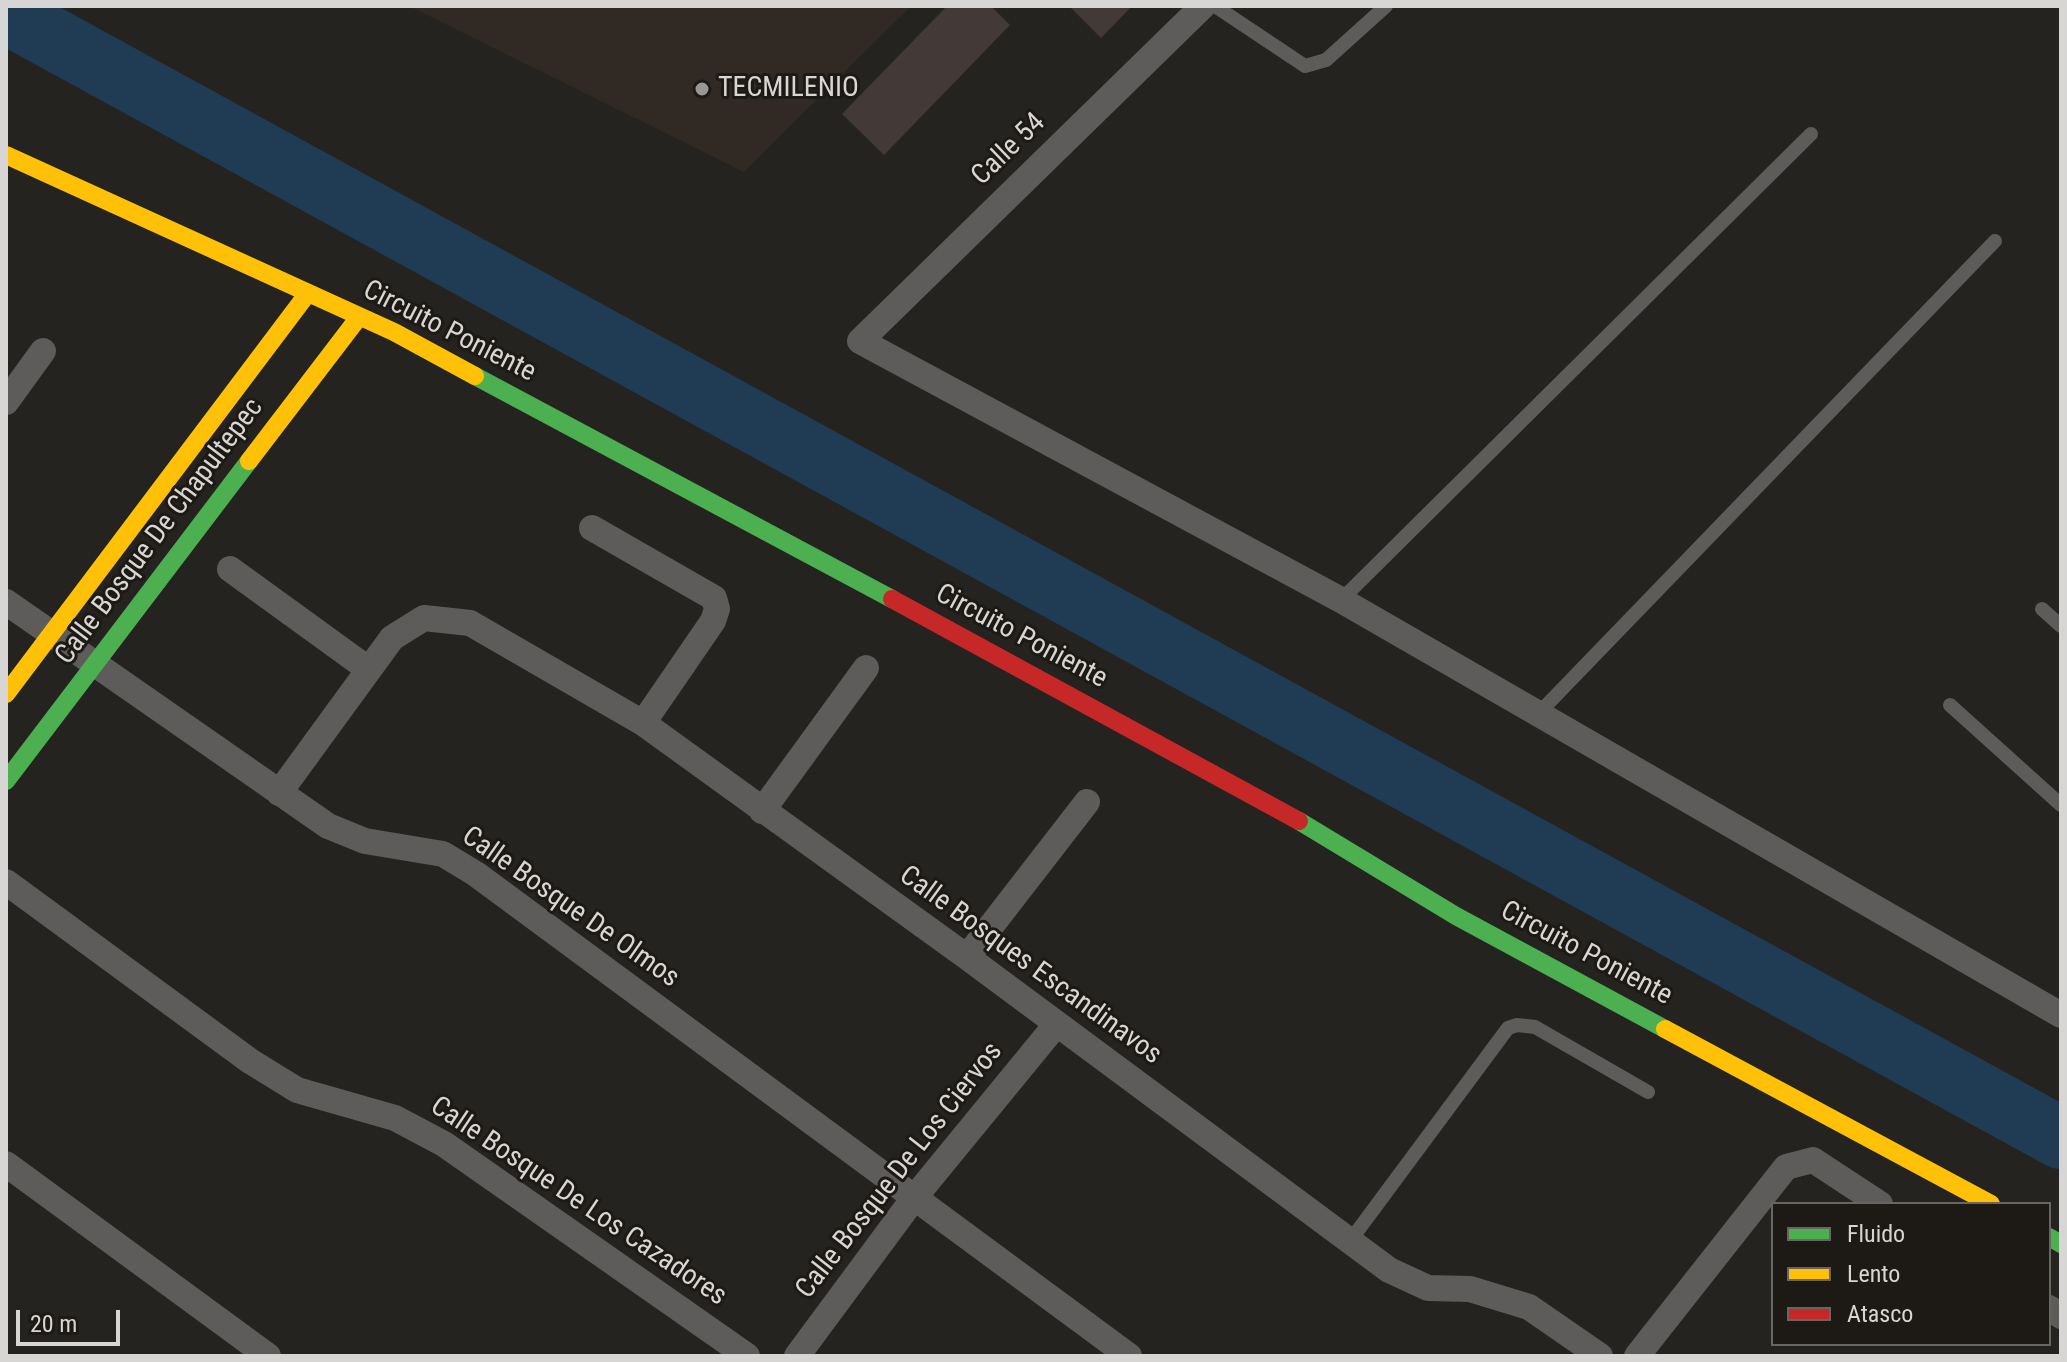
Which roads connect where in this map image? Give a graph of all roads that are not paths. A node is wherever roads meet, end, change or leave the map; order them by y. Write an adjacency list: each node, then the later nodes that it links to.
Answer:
1 (1203, 6): 13 (street, Calle 54)
2 (1215, 6): 3 (lane)
3 (1386, 6)
4 (1811, 134): 13 (lane)
5 (6, 155): 7 (street, Circuito Poniente)
6 (1995, 241): 23 (lane)
7 (308, 293): 8 (street, Circuito Poniente); 17 (street, Calle Bosque De Chapultepec)
8 (359, 317): 18 (street, Calle Bosque De Chapultepec); 38 (street, Circuito Poniente)
9 (43, 351): 10 (street)
10 (6, 402)
11 (592, 528): 24 (street)
12 (230, 569): 20 (street)
13 (1341, 600): 23 (street)
14 (6, 602): 17 (street, Calle Bosque De Olmos)
15 (2042, 609): 16 (lane)
16 (2061, 626)
17 (50, 633): 18 (street, Calle Bosque De Olmos); 21 (street, Calle Bosque De Chapultepec)
18 (94, 665): 25 (street, Calle Bosque De Chapultepec); 26 (street, Calle Bosque De Olmos)
19 (866, 668): 29 (street)
20 (368, 669): 24 (street, Calle Bosques Escandinavos); 26 (street)
21 (6, 694)
22 (1950, 705): 28 (lane)
23 (1538, 714): 32 (street)
24 (643, 723): 29 (street, Calle Bosques Escandinavos)
25 (6, 781)
26 (279, 793): 36 (street, Calle Bosque De Olmos)
27 (1087, 802): 31 (street)
28 (2061, 805)
29 (762, 811): 31 (street, Calle Bosques Escandinavos)
30 (6, 882): 41 (street, Calle Bosque De Los Cazadores)
31 (967, 957): 33 (street, Calle Bosques Escandinavos)
32 (2061, 1015)
33 (1055, 1026): 36 (street, Calle Bosque De Los Ciervos); 39 (street, Calle Bosques Escandinavos)
34 (1648, 1092): 39 (lane)
35 (6, 1164): 40 (street)
36 (914, 1198): 42 (street, Calle Bosque De Los Ciervos); 43 (street, Calle Bosque De Olmos)
37 (1877, 1202): 45 (street)
38 (1987, 1202)
39 (1350, 1241): 44 (street, Calle Bosques Escandinavos)
40 (268, 1356)
41 (747, 1356)
42 (797, 1356)
43 (1129, 1356)
44 (1600, 1356)
45 (1637, 1356)

